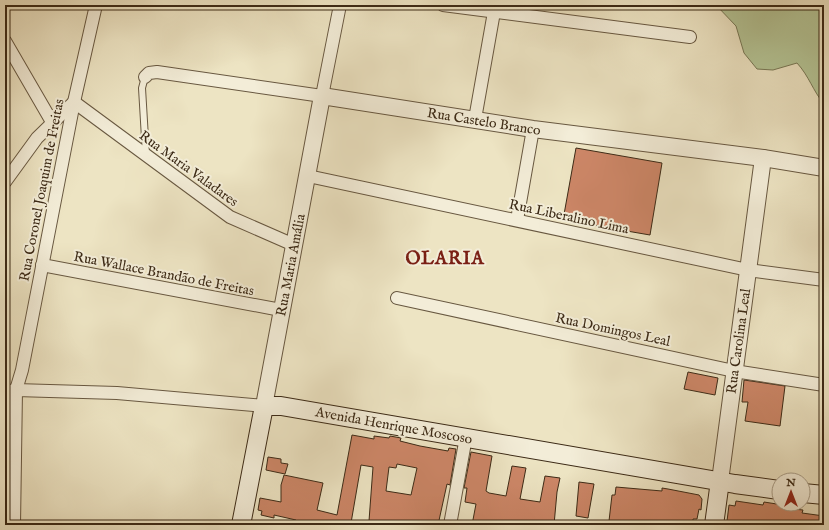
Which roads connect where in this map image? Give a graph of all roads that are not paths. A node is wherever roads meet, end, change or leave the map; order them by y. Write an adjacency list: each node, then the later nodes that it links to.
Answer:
1 (96, 5): 9 (street, Rua Coronel Joaquim de Freitas)
2 (340, 5): 8 (street, Rua Maria Amália)
3 (443, 5): 4 (street)
4 (494, 12): 5 (street); 10 (street)
5 (690, 37)
6 (5, 41): 11 (street)
7 (145, 77): 8 (street, Rua Castelo Branco); 13 (lane)
8 (322, 96): 10 (street, Rua Castelo Branco); 16 (street, Rua Maria Amália)
9 (74, 102): 11 (street); 13 (street, Rua Maria Valadares); 20 (street, Rua Coronel Joaquim de Freitas)
10 (475, 119): 12 (street, Rua Castelo Branco)
11 (52, 122): 17 (street)
12 (533, 129): 14 (street, Rua Castelo Branco); 18 (street)
13 (146, 155): 19 (street, Rua Maria Valadares)
14 (764, 158): 15 (street, Rua Castelo Branco); 21 (street, Rua Carolina Leal)
15 (824, 168)
16 (308, 176): 18 (street, Rua Liberalino Lima); 19 (street, Rua Maria Amália)
17 (5, 182)
18 (517, 220): 21 (street, Rua Liberalino Lima)
19 (294, 245): 24 (street, Rua Maria Amália)
20 (42, 265): 24 (street, Rua Wallace Brandão de Freitas); 27 (street, Rua Coronel Joaquim de Freitas)
21 (748, 270): 22 (street, Rua Liberalino Lima); 25 (street, Rua Carolina Leal)
22 (824, 280)
23 (397, 298): 25 (street, Rua Domingos Leal)
24 (281, 310): 28 (street, Rua Maria Amália)
25 (734, 371): 26 (street, Rua Domingos Leal); 30 (street, Rua Carolina Leal)
26 (824, 384)
27 (10, 391): 28 (street, Avenida Henrique Moscoso); 35 (street, Rua Coronel Joaquim de Freitas)
28 (264, 406): 29 (main road, Avenida Henrique Moscoso); 34 (main road, Rua Maria Amália)
29 (466, 437): 30 (main road, Avenida Henrique Moscoso); 36 (street)
30 (720, 481): 31 (main road, Avenida Henrique Moscoso); 37 (main road, Rua Carolina Leal)
31 (771, 489)
32 (811, 494): 33 (main road)
33 (824, 495)
34 (243, 519)
35 (14, 525)
36 (450, 525)
37 (714, 525)

